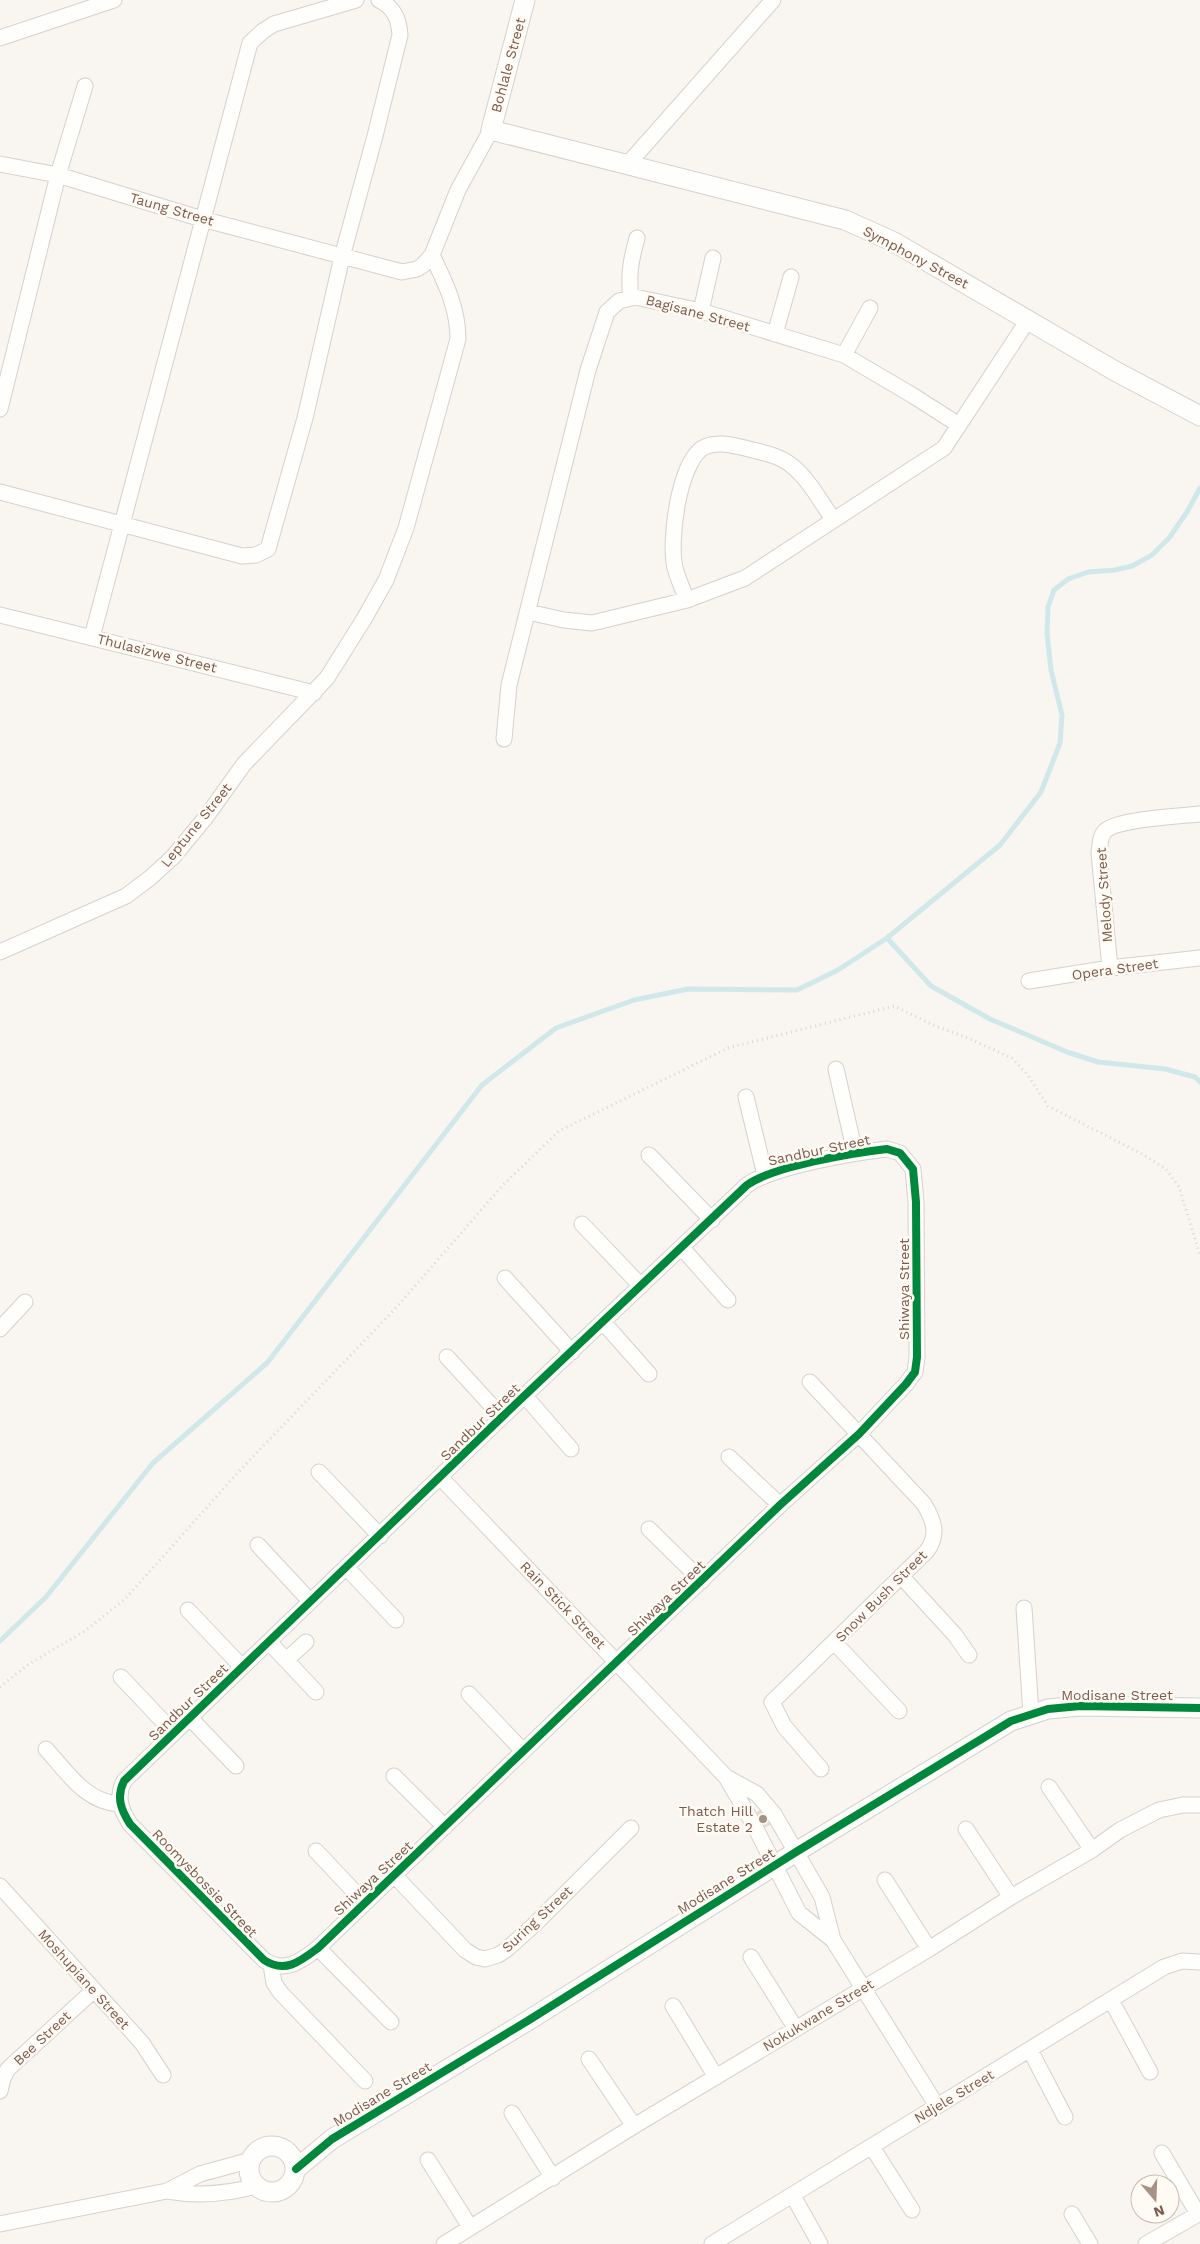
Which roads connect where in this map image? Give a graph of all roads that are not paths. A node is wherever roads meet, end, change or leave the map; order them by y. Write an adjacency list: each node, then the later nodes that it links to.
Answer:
1 (114, 0): 6 (street)
2 (356, 0): 12 (street)
3 (378, 0): 15 (street)
4 (525, 0): 8 (street, Bohlale Street)
5 (773, 0): 10 (street)
6 (0, 38)
7 (85, 86): 11 (street)
8 (491, 130): 10 (street, Symphony Street); 14 (street)
9 (0, 164): 11 (street, Taung Street)
10 (627, 165): 21 (street, Symphony Street)
11 (58, 175): 12 (street, Taung Street); 24 (street)
12 (202, 219): 15 (street, Taung Street); 29 (street)
13 (637, 238): 18 (street)
14 (432, 254): 15 (street, Taung Street); 34 (street, Leptune Street)
15 (342, 257): 29 (street)
16 (713, 258): 20 (street)
17 (791, 277): 22 (street)
18 (631, 298): 20 (street, Bagisane Street); 31 (street, Bagisane Street)
19 (870, 308): 23 (street)
20 (701, 310): 22 (street, Bagisane Street)
21 (1028, 320): 25 (street, Symphony Street); 26 (street)
22 (775, 334): 23 (street, Bagisane Street)
23 (844, 355): 26 (street, Bagisane Street)
24 (0, 409)
25 (1200, 416)
26 (959, 425): 28 (street)
27 (0, 492): 29 (street)
28 (833, 519): 30 (street); 30 (street)
29 (120, 525): 33 (street)
30 (687, 600): 31 (street)
31 (528, 612): 35 (street, Bagisane Street)
32 (0, 615): 33 (street, Thulasizwe Street)
33 (92, 637): 34 (street, Thulasizwe Street)
34 (314, 692): 37 (street, Leptune Street)
35 (504, 739)
36 (1200, 814): 39 (street, Melody Street)
37 (0, 952)
38 (1200, 958): 39 (street, Opera Street)
39 (1110, 968): 40 (street, Opera Street)
40 (1029, 981)
41 (836, 1069): 43 (street)
42 (746, 1097): 46 (street)
43 (855, 1153): 45 (street, Sandbur Street); 46 (street, Sandbur Street)
44 (649, 1155): 47 (street)
45 (912, 1169): 62 (street, Shiwaya Street)
46 (765, 1174): 47 (street, Sandbur Street)
47 (712, 1220): 49 (street, Sandbur Street)
48 (582, 1224): 51 (street)
49 (682, 1248): 51 (street, Sandbur Street); 52 (street)
50 (505, 1278): 56 (street)
51 (641, 1286): 54 (street, Sandbur Street)
52 (728, 1300)
53 (25, 1302): 55 (street)
54 (603, 1322): 56 (street, Sandbur Street); 58 (street)
55 (0, 1329)
56 (572, 1352): 60 (street, Sandbur Street)
57 (447, 1357): 61 (street)
58 (649, 1374)
59 (810, 1382): 62 (street, Snow Bush Street)
60 (525, 1396): 61 (street, Sandbur Street); 63 (street)
61 (502, 1417): 66 (street, Sandbur Street)
62 (859, 1434): 67 (street, Shiwaya Street); 72 (street, Snow Bush Street)
63 (571, 1449)
64 (729, 1457): 67 (street)
65 (319, 1472): 69 (street)
66 (440, 1477): 69 (street, Sandbur Street); 83 (street, Rain Stick Street)
67 (780, 1505): 73 (street, Shiwaya Street)
68 (649, 1529): 73 (street)
69 (380, 1536): 71 (street, Sandbur Street)
70 (258, 1545): 74 (street)
71 (346, 1567): 74 (street, Sandbur Street); 77 (street)
72 (901, 1576): 80 (street, Snow Bush Street); 81 (street)
73 (702, 1581): 83 (street, Shiwaya Street)
74 (310, 1601): 78 (street, Sandbur Street)
75 (1024, 1608): 90 (street)
76 (188, 1610): 84 (street)
77 (396, 1620)
78 (268, 1642): 82 (street); 84 (street, Sandbur Street)
79 (306, 1642): 82 (street)
80 (834, 1642): 89 (street); 96 (street, Snow Bush Street)
81 (969, 1655)
82 (286, 1660): 86 (street)
83 (618, 1661): 94 (street, Shiwaya Street); 98 (street, Rain Stick Street)
84 (242, 1667): 91 (street, Sandbur Street)
85 (121, 1677): 92 (street)
86 (316, 1692)
87 (469, 1694): 94 (street)
88 (1200, 1708): 90 (street, Modisane Street)
89 (899, 1711)
90 (1031, 1714): 107 (street, Modisane Street)
91 (190, 1718): 92 (street, Sandbur Street); 95 (street)
92 (174, 1734): 101 (street, Sandbur Street)
93 (46, 1749): 101 (street)
94 (523, 1751): 102 (street, Shiwaya Street)
95 (236, 1766)
96 (821, 1769)
97 (394, 1776): 102 (street)
98 (726, 1777): 107 (street, Rain Stick Street); 108 (street, Rain Stick Street)
99 (1049, 1787): 105 (street)
100 (1200, 1805): 105 (street, Nokukwane Street)
101 (121, 1807): 119 (street, Roomysbossie Street)
102 (445, 1827): 109 (street, Shiwaya Street)
103 (631, 1828): 109 (street, Suring Street)
104 (966, 1829): 112 (street)
105 (1092, 1850): 112 (street, Nokukwane Street)
106 (316, 1851): 113 (street)
107 (796, 1852): 108 (street, Modisane Street); 114 (street, Rain Stick Street)
108 (774, 1866): 114 (street, Rain Stick Street); 137 (street, Modisane Street)
109 (395, 1876): 113 (street, Shiwaya Street)
110 (886, 1880): 116 (street)
111 (3, 1896): 121 (street, Moshupiane Street)
112 (1011, 1897): 116 (street, Nokukwane Street)
113 (365, 1903): 115 (street, Shiwaya Street)
114 (834, 1940): 120 (street, Rain Stick Street)
115 (318, 1948): 119 (street, Shiwaya Street); 124 (street)
116 (929, 1949): 120 (street, Nokukwane Street)
117 (751, 1957): 125 (street)
118 (1200, 1962): 122 (street, Ndjele Street)
119 (274, 1965): 131 (street)
120 (862, 1988): 125 (street, Nokukwane Street); 133 (street, Rain Stick Street)
121 (94, 1990): 129 (street, Moshupiane Street); 132 (street, Bee Street)
122 (1111, 2000): 126 (street, Ndjele Street); 128 (street)
123 (673, 2006): 130 (street)
124 (391, 2022)
125 (796, 2029): 130 (street, Nokukwane Street)
126 (1030, 2050): 133 (street, Ndjele Street); 135 (street)
127 (589, 2059): 136 (street)
128 (1150, 2072)
129 (163, 2075)
130 (716, 2076): 136 (street, Nokukwane Street)
131 (365, 2082)
132 (0, 2091)
133 (936, 2106): 138 (street, Ndjele Street)
134 (512, 2113): 144 (street)
135 (1065, 2117)
136 (634, 2126): 144 (street, Nokukwane Street)
137 (332, 2139): 139 (street, Modisane Street); 143 (street, Modisane Street)
138 (872, 2147): 147 (street, Ndjele Street); 148 (street)
139 (285, 2149): 141 (street, Modisane Street); 143 (street)
140 (1162, 2153): 149 (street)
141 (251, 2160): 145 (street); 146 (street, Modisane Street)
142 (428, 2160): 152 (street)
143 (296, 2169): 145 (street, Modisane Street)
144 (553, 2178): 152 (street, Nokukwane Street)
145 (256, 2186): 146 (street, Modisane Street)
146 (167, 2191): 151 (street, Modisane Street)
147 (793, 2196): 154 (street, Ndjele Street); 155 (street)
148 (912, 2210)
149 (1199, 2213): 157 (street)
150 (1072, 2214): 156 (street)
151 (0, 2224)
152 (470, 2227): 153 (street, Nokukwane Street)
153 (444, 2244)
154 (712, 2244)
155 (820, 2244)
156 (1090, 2244)
157 (1146, 2244)

